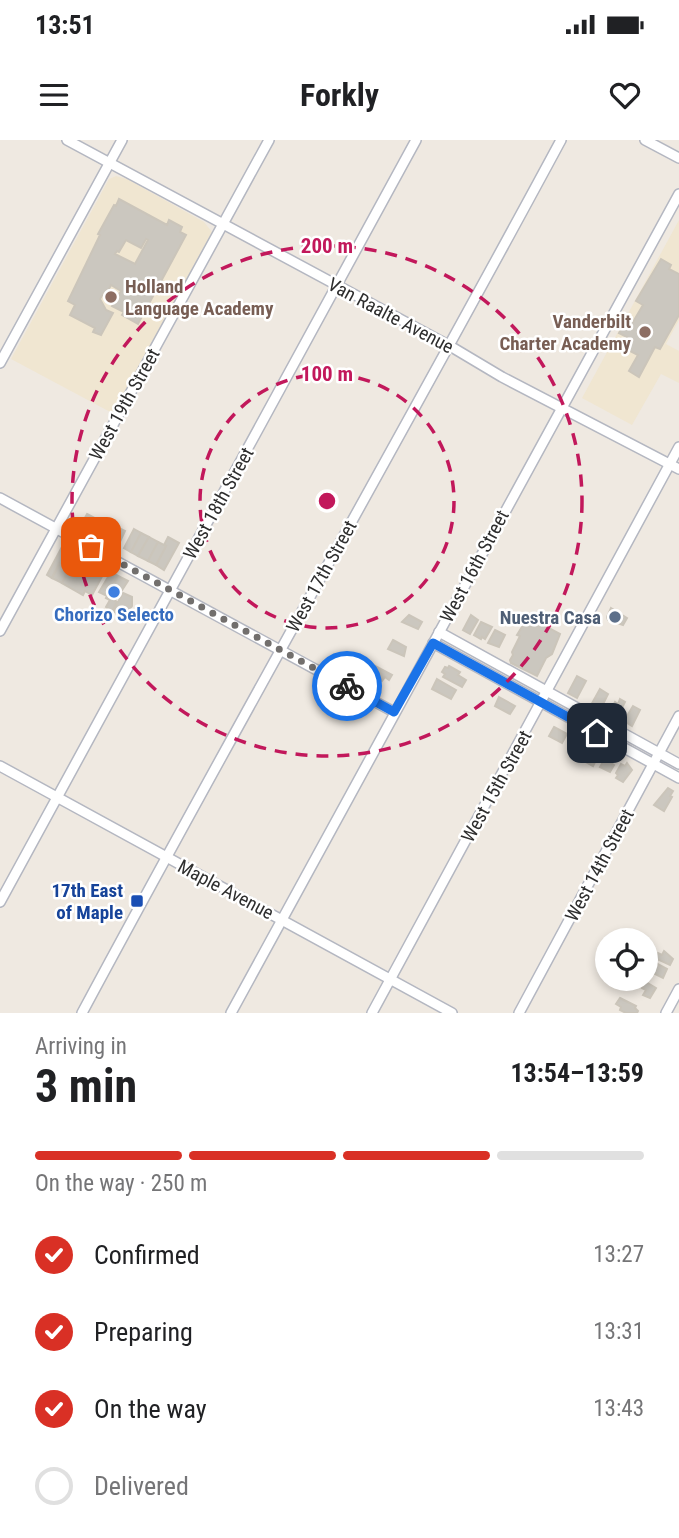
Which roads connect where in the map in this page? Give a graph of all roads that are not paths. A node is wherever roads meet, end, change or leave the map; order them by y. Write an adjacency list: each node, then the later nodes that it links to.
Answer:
1 (67, 140): 8 (street, Van Raalte Avenue)
2 (122, 140): 8 (street)
3 (269, 140): 10 (street, West 19th Street)
4 (416, 140): 11 (street, West 18th Street)
5 (561, 140): 12 (street, West 17th Street)
6 (645, 140): 7 (street)
7 (679, 158)
8 (110, 163): 10 (street, Van Raalte Avenue); 13 (street)
9 (679, 194): 14 (street, West 16th Street)
10 (223, 224): 11 (street, Van Raalte Avenue); 19 (street, West 19th Street)
11 (337, 286): 12 (street, Van Raalte Avenue); 20 (street, West 18th Street)
12 (450, 346): 14 (street, Van Raalte Avenue); 24 (street, West 17th Street)
13 (0, 363)
14 (561, 406): 16 (street, Van Raalte Avenue); 22 (street, West 16th Street)
15 (679, 447): 16 (street, West 15th Street)
16 (670, 464): 17 (street, Van Raalte Avenue); 25 (street, West 15th Street)
17 (679, 470)
18 (0, 498): 19 (street)
19 (56, 528): 20 (street); 21 (street, West 19th Street)
20 (171, 590): 24 (street); 34 (street, West 18th Street)
21 (0, 631)
22 (439, 632): 23 (street, West 16th Street); 25 (street)
23 (433, 643): 26 (street); 27 (street, West 16th Street)
24 (281, 649): 27 (street); 35 (street, West 17th Street)
25 (547, 692): 26 (street, West 15th Street); 29 (street)
26 (541, 702): 30 (street); 38 (street, West 15th Street)
27 (394, 712): 37 (street, West 16th Street)
28 (679, 716): 29 (street, West 14th Street)
29 (659, 753): 30 (street, West 14th Street); 31 (street)
30 (653, 764): 33 (street); 44 (street, West 14th Street)
31 (679, 764)
32 (0, 766): 34 (street, Maple Avenue)
33 (679, 778)
34 (58, 797): 35 (street, Maple Avenue); 36 (street, West 18th Street)
35 (166, 857): 37 (street, Maple Avenue); 40 (street, West 17th Street)
36 (0, 902)
37 (282, 918): 38 (street, Maple Avenue); 41 (street, West 16th Street)
38 (390, 979): 42 (street, West 15th Street); 43 (street, Maple Avenue)
39 (679, 989): 45 (street)
40 (82, 1013)
41 (230, 1013)
42 (372, 1013)
43 (452, 1013)
44 (519, 1013)
45 (666, 1013)

